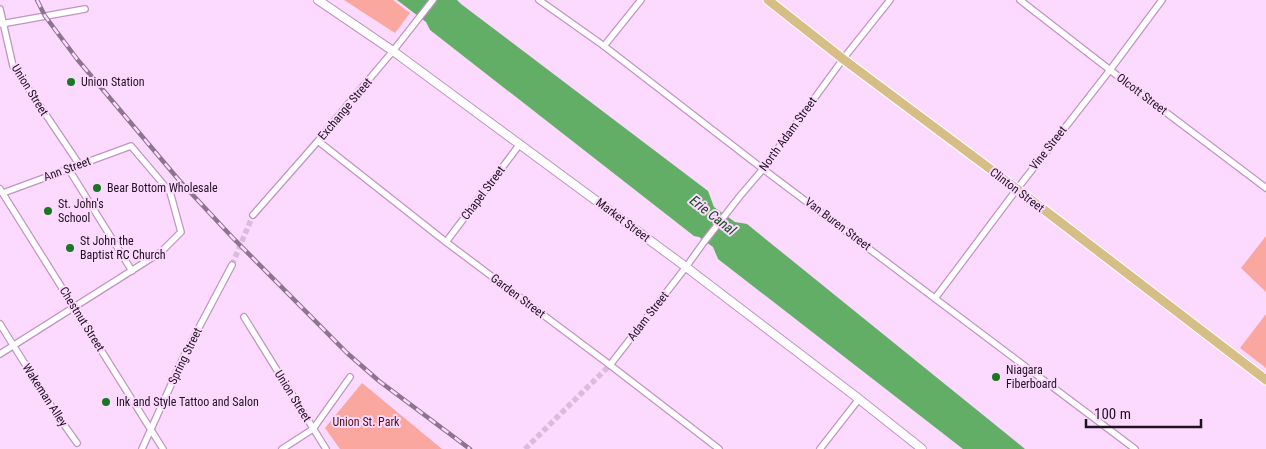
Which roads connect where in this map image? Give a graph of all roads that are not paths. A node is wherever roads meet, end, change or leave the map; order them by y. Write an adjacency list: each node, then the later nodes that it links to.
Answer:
1 (318, 0): 13 (street, Market Street)
2 (433, 0): 13 (street, Exchange Street)
3 (540, 0): 12 (street, Van Buren Street)
4 (641, 0): 12 (street)
5 (768, 0): 14 (main road, Clinton Street)
6 (890, 0): 14 (street, North Adam Street)
7 (1020, 0): 15 (street, Olcott Street)
8 (1162, 0): 15 (street, Vine Street)
9 (0, 9): 11 (street, Union Street)
10 (85, 9): 11 (street)
11 (2, 24): 18 (street, Union Street)
12 (604, 46): 20 (street, Van Buren Street)
13 (393, 51): 16 (street, Exchange Street); 17 (street, Market Street)
14 (843, 59): 20 (street, North Adam Street); 22 (main road, Clinton Street)
15 (1110, 70): 21 (street, Olcott Street); 22 (street, Vine Street)
16 (318, 141): 24 (street, Exchange Street); 25 (street, Garden Street)
17 (520, 144): 25 (street, Chapel Street); 27 (street, Market Street)
18 (79, 164): 19 (street, Ann Street); 28 (street, Ann Street)
19 (68, 168): 23 (street, Ann Street); 28 (street)
20 (763, 168): 27 (street, North Adam Street); 29 (street, Van Buren Street)
21 (1266, 188)
22 (1017, 189): 29 (street, Vine Street); 37 (main road, Clinton Street)
23 (1, 191): 30 (street, Chestnut Street)
24 (253, 215)
25 (446, 242): 35 (street, Garden Street)
26 (232, 265): 39 (street, Spring Street)
27 (686, 267): 35 (street, Adam Street); 38 (street, Market Street)
28 (132, 271): 30 (street)
29 (936, 297): 49 (street, Van Buren Street)
30 (74, 307): 33 (street); 39 (street, Chestnut Street)
31 (244, 317): 40 (street, Union Street)
32 (0, 324): 33 (street, Wakeman Alley)
33 (14, 345): 34 (street); 41 (street, Wakeman Alley)
34 (0, 354)
35 (610, 365): 46 (street, Garden Street)
36 (350, 378): 40 (street)
37 (1266, 380)
38 (859, 400): 47 (street); 48 (street, Market Street)
39 (151, 429): 42 (street, Spring Street); 43 (street, Chestnut Street)
40 (313, 429): 44 (street); 45 (street, Union Street)
41 (77, 443)
42 (142, 449)
43 (163, 449)
44 (282, 449)
45 (326, 449)
46 (719, 449)
47 (820, 449)
48 (922, 449)
49 (1136, 449)

